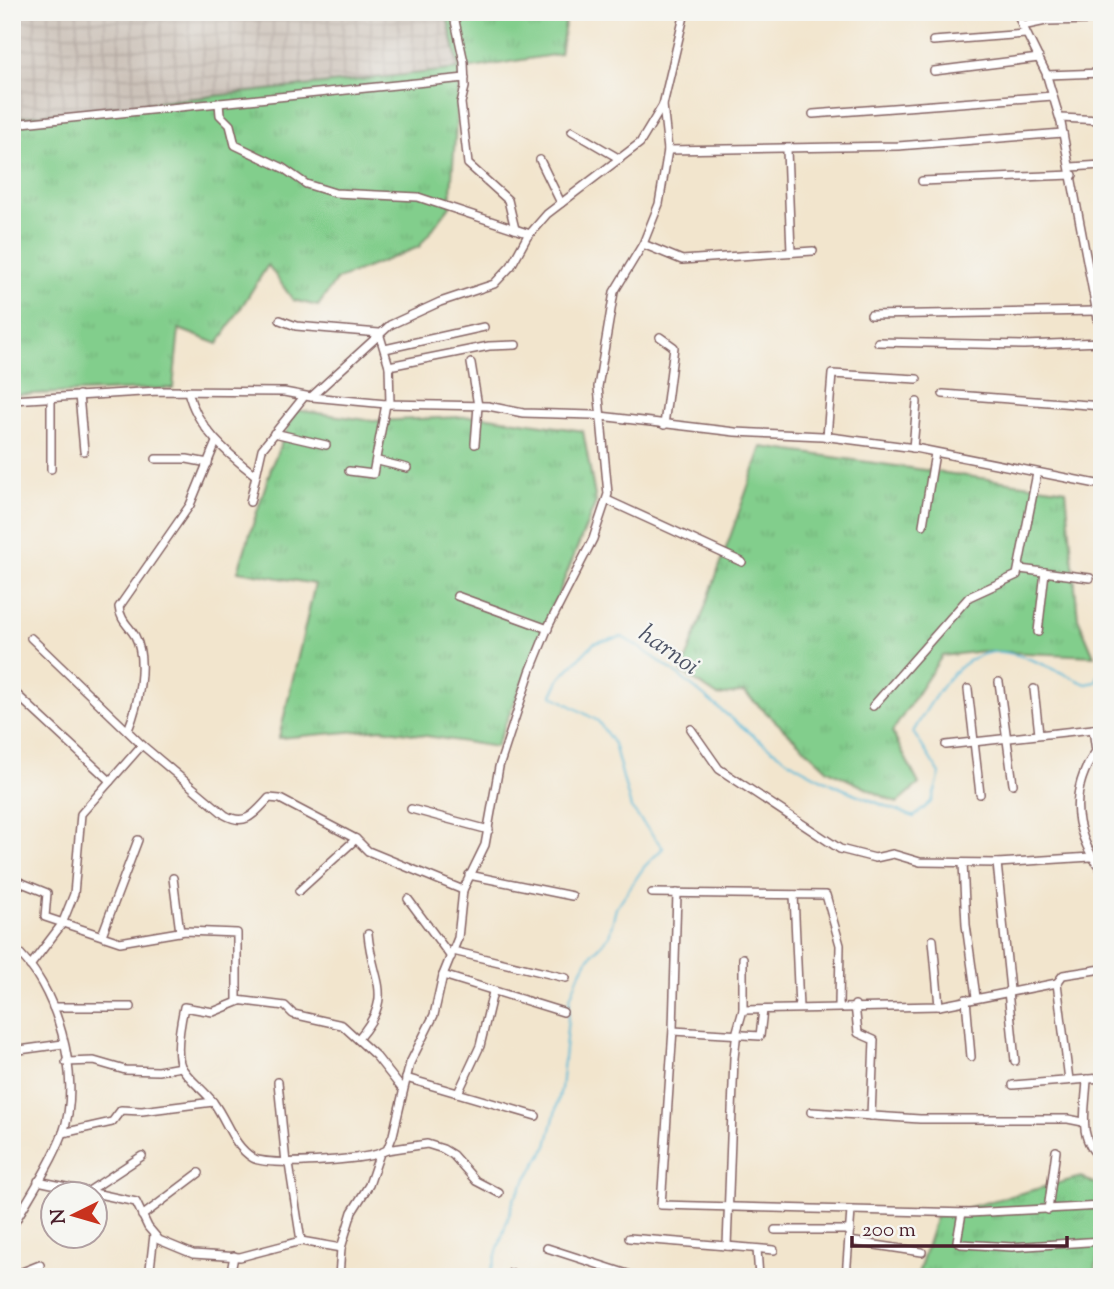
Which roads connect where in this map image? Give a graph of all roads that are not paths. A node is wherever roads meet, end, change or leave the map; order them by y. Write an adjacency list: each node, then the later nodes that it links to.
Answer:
1 (453, 12): 12 (street)
2 (685, 12): 15 (street)
3 (1016, 12): 5 (street)
4 (1093, 20): 5 (street)
5 (1023, 26): 6 (street)
6 (1026, 34): 7 (street); 8 (street)
7 (933, 41)
8 (1039, 58): 9 (street); 11 (street)
9 (934, 71)
10 (1102, 73): 11 (street)
11 (1047, 75): 13 (street)
12 (465, 78): 14 (street); 30 (street)
13 (1053, 96): 16 (street); 17 (street)
14 (219, 103): 19 (street); 30 (street)
15 (663, 105): 22 (street); 24 (street)
16 (813, 114)
17 (1060, 118): 18 (street); 21 (street)
18 (1102, 120)
19 (12, 124)
20 (572, 131): 24 (street)
21 (1063, 133): 23 (street); 27 (street)
22 (668, 150): 23 (street); 32 (street)
23 (787, 150): 34 (street)
24 (620, 159): 29 (street)
25 (540, 160): 29 (street)
26 (1102, 165): 27 (street)
27 (1072, 171): 28 (street); 35 (street)
28 (922, 181)
29 (561, 202): 31 (street)
30 (515, 229): 31 (street)
31 (530, 234): 40 (street)
32 (643, 244): 34 (street); 59 (street)
33 (813, 251): 34 (street)
34 (791, 252)
35 (1098, 296): 36 (street)
36 (1097, 311): 37 (street); 42 (street)
37 (871, 315)
38 (280, 320): 40 (street)
39 (484, 327): 45 (street)
40 (379, 333): 45 (street); 53 (street)
41 (660, 337): 60 (street)
42 (1102, 341): 43 (street)
43 (878, 342)
44 (516, 345): 47 (street)
45 (384, 349): 47 (street)
46 (471, 363): 57 (street)
47 (389, 366): 56 (street)
48 (917, 379): 62 (street)
49 (188, 391): 51 (street); 53 (street); 63 (street)
50 (943, 394): 58 (street)
51 (79, 395): 52 (street); 67 (street)
52 (51, 398): 54 (street); 72 (street)
53 (307, 398): 56 (street); 61 (street)
54 (12, 400)
55 (917, 402): 66 (street)
56 (388, 404): 57 (street); 70 (street)
57 (478, 405): 59 (street); 64 (street)
58 (1102, 406)
59 (599, 417): 60 (street); 78 (street)
60 (664, 425): 62 (street)
61 (274, 433): 65 (street); 76 (street)
62 (827, 437): 66 (street)
63 (216, 442): 71 (street); 76 (street)
64 (475, 444)
65 (326, 445)
66 (913, 448): 68 (street)
67 (84, 451)
68 (935, 453): 75 (street); 80 (street)
69 (156, 459): 71 (street)
70 (377, 461): 73 (street); 74 (street)
71 (208, 463): 96 (street)
72 (51, 468)
73 (407, 468)
74 (349, 471)
75 (1037, 473): 77 (street); 82 (street)
76 (256, 475): 79 (street)
77 (1102, 485)
78 (607, 500): 81 (street); 86 (street)
79 (250, 502)
80 (923, 525)
81 (742, 562)
82 (1020, 569): 83 (street); 93 (street)
83 (1045, 572): 84 (street); 87 (street)
84 (1090, 578)
85 (457, 596): 86 (street)
86 (548, 629): 107 (street)
87 (1038, 632)
88 (31, 638): 96 (street)
89 (999, 682): 98 (street)
90 (1034, 688): 97 (street)
91 (968, 689): 99 (street)
92 (12, 690): 103 (street)
93 (873, 706)
94 (1097, 728): 97 (street); 102 (street)
95 (691, 729): 111 (street)
96 (128, 730): 100 (street)
97 (1040, 734): 98 (street)
98 (1006, 738): 99 (street); 104 (street)
99 (972, 742): 101 (street); 105 (street)
100 (142, 745): 103 (street); 108 (street)
101 (946, 745)
102 (1099, 750): 110 (street)
103 (110, 781): 124 (street)
104 (1013, 785)
105 (980, 794)
106 (411, 808): 107 (street)
107 (489, 830): 114 (street)
108 (356, 839): 117 (street); 118 (street)
109 (138, 840): 127 (street)
110 (1091, 857): 112 (street); 113 (street)
111 (963, 863): 112 (street); 139 (street)
112 (998, 863): 137 (street)
113 (1102, 871)
114 (469, 875): 117 (street); 122 (street)
115 (173, 877): 125 (street)
116 (12, 879): 124 (street)
117 (463, 890): 130 (street)
118 (299, 891)
119 (652, 893): 120 (street)
120 (677, 893): 121 (street); 151 (street)
121 (794, 895): 143 (street); 147 (street)
122 (572, 896)
123 (408, 899): 130 (street)
124 (62, 924): 127 (street); 132 (street)
125 (180, 932): 127 (street); 141 (street)
126 (368, 934): 153 (street)
127 (102, 935)
128 (933, 940): 144 (street)
129 (14, 950): 132 (street)
130 (452, 954): 134 (street); 135 (street)
131 (743, 958): 148 (street)
132 (30, 966): 145 (street)
133 (1102, 969): 136 (street)
134 (443, 975): 138 (street); 160 (street)
135 (566, 978)
136 (1056, 983): 137 (street); 162 (street)
137 (1009, 991): 139 (street); 157 (street)
138 (493, 992): 150 (street); 167 (street)
139 (976, 997): 140 (street)
140 (966, 999): 144 (street); 156 (street)
141 (240, 1001): 153 (street); 159 (street)
142 (855, 1005): 143 (street); 144 (street); 171 (street)
143 (839, 1006): 147 (street)
144 (939, 1006)
145 (53, 1007): 146 (street); 154 (street)
146 (131, 1007)
147 (799, 1008): 149 (street)
148 (743, 1010): 149 (street); 152 (street)
149 (763, 1010): 152 (street)
150 (563, 1012)
151 (673, 1031): 152 (street); 186 (street)
152 (736, 1036): 186 (street)
153 (358, 1039): 166 (street)
154 (63, 1044): 155 (street); 158 (street)
155 (12, 1051)
156 (971, 1057)
157 (1015, 1061)
158 (66, 1062): 159 (street); 173 (street)
159 (181, 1067): 168 (street)
160 (406, 1078): 166 (street); 167 (street)
161 (1102, 1078): 163 (street)
162 (1069, 1080): 163 (street); 165 (street)
163 (1087, 1080): 172 (street)
164 (278, 1082): 178 (street)
165 (1013, 1086)
166 (403, 1090): 175 (street)
167 (458, 1093): 170 (street)
168 (214, 1102): 173 (street); 178 (street)
169 (811, 1112): 171 (street)
170 (536, 1116)
171 (871, 1116): 172 (street)
172 (1083, 1122): 177 (street)
173 (63, 1133): 180 (street)
174 (1056, 1150): 187 (street)
175 (383, 1151): 178 (street); 183 (street); 200 (street)
176 (142, 1156): 181 (street)
177 (1102, 1159)
178 (287, 1163): 196 (street)
179 (199, 1173): 190 (street)
180 (39, 1180)
181 (106, 1180)
182 (38, 1181): 191 (street)
183 (499, 1193)
184 (108, 1195): 190 (street)
185 (1102, 1206): 187 (street)
186 (728, 1207): 188 (street); 199 (street)
187 (1048, 1210): 189 (street)
188 (851, 1212): 189 (street); 193 (street)
189 (962, 1213): 198 (street)
190 (142, 1216): 194 (street)
191 (12, 1227)
192 (775, 1230): 193 (street)
193 (850, 1230): 197 (street)
194 (154, 1235): 205 (street); 210 (street)
195 (629, 1238): 199 (street)
196 (301, 1241): 200 (street); 205 (street)
197 (849, 1241): 204 (street); 208 (street)
198 (1102, 1241)
199 (727, 1246): 202 (street)
200 (341, 1248): 212 (street)
201 (547, 1248): 214 (street)
202 (757, 1249): 203 (street); 215 (street)
203 (774, 1250)
204 (922, 1252)
205 (234, 1256): 211 (street)
206 (40, 1265): 209 (street)
207 (511, 1273): 213 (street)
208 (846, 1275): 216 (street)
209 (12, 1276)
210 (149, 1277)
211 (230, 1277)
212 (339, 1277)
213 (523, 1277)
214 (638, 1277)
215 (759, 1277)
216 (869, 1277)

